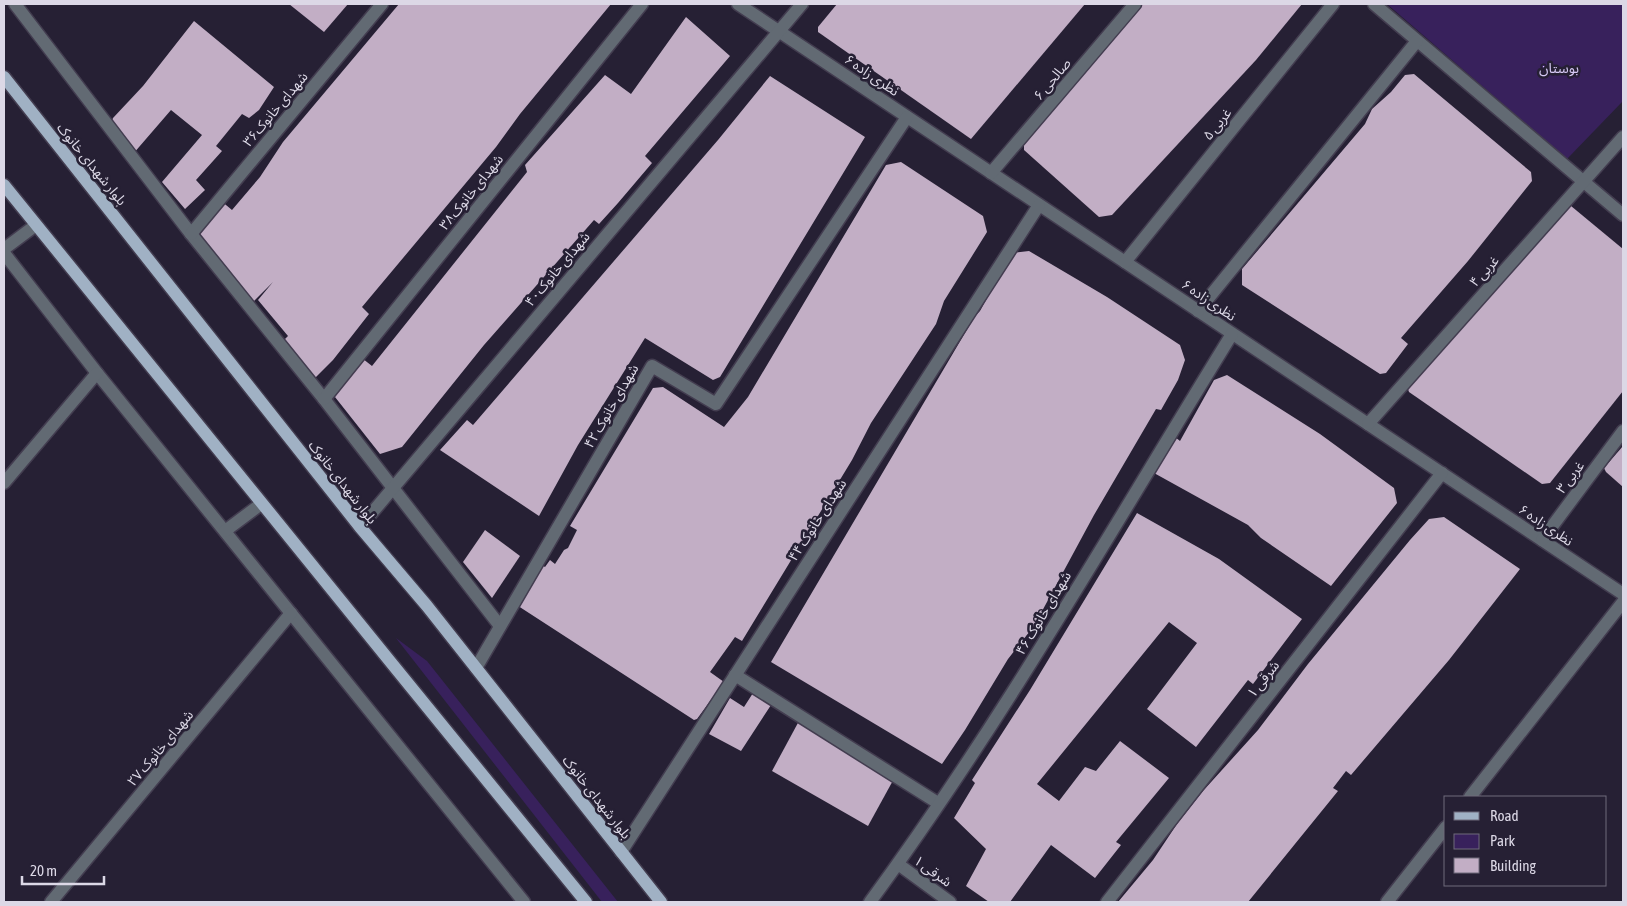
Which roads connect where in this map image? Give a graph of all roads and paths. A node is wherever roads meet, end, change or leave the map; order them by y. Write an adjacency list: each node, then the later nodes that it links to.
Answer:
1 (15, 4): 20 (street)
2 (382, 4): 20 (street, شهدای خانوک۳۶)
3 (642, 4): 26 (street, شهدای خانوک۳۸)
4 (738, 4): 9 (street, نظری زاده ۶)
5 (802, 4): 9 (street, شهدای خانوک۴۰)
6 (1135, 4): 14 (street, ۶ صالحی)
7 (1333, 4): 22 (street, ۵ غربی)
8 (1374, 4): 10 (street)
9 (778, 30): 12 (street, نظری زاده ۶); 31 (street, شهدای خانوک۴۰)
10 (1417, 41): 15 (street); 23 (street)
11 (4, 78): 33 (main road, بلوار شهدای خانوک)
12 (907, 117): 14 (street, نظری زاده ۶); 39 (street, شهدای خانوک ۴۲)
13 (1623, 137): 15 (street, ۴ غربی)
14 (991, 173): 17 (street, نظری زاده ۶)
15 (1584, 181): 18 (street); 27 (street, ۴ غربی)
16 (4, 185): 19 (main road)
17 (1039, 205): 22 (street, نظری زاده ۶); 41 (street, ۴۴ شهدای خانوک)
18 (1623, 215)
19 (36, 226): 21 (street); 32 (main road)
20 (191, 234): 26 (street)
21 (4, 251): 25 (street)
22 (1125, 262): 23 (street, نظری زاده ۶)
23 (1198, 311): 24 (street, نظری زاده ۶)
24 (1232, 334): 27 (street, نظری زاده ۶); 43 (street, ۴۶ شهدای خانوک)
25 (96, 373): 30 (street); 34 (street)
26 (324, 399): 31 (street)
27 (1368, 424): 29 (street, نظری زاده ۶)
28 (1623, 431): 35 (street, ۳ غربی)
29 (1442, 473): 35 (street, نظری زاده ۶); 53 (street, شرقی ۱)
30 (4, 483)
31 (393, 488): 33 (street, شهدای خانوک۴۰); 39 (street)
32 (261, 504): 34 (street); 49 (main road)
33 (360, 527): 40 (main road, بلوار شهدای خانوک)
34 (225, 531): 38 (street)
35 (1542, 540): 36 (street, نظری زاده ۶)
36 (1623, 594)
37 (1623, 602): 42 (street)
38 (291, 613): 47 (street, شهدای خانوک ۲۷); 48 (street)
39 (500, 626): 40 (street, شهدای خانوک ۴۲)
40 (476, 668): 45 (main road, بلوار شهدای خانوک)
41 (735, 674): 43 (street); 45 (street, ۴۴ شهدای خانوک)
42 (1471, 796)
43 (938, 803): 46 (street, ۴۶ شهدای خانوک)
44 (1444, 830): 54 (street)
45 (620, 852): 50 (main road, بلوار شهدای خانوک)
46 (898, 864): 51 (street, ۴۶ شهدای خانوک); 52 (street, شرقی ۱)
47 (51, 902)
48 (524, 902)
49 (586, 902)
50 (661, 902)
51 (870, 902)
52 (950, 902)
53 (1107, 902)
54 (1387, 902)

